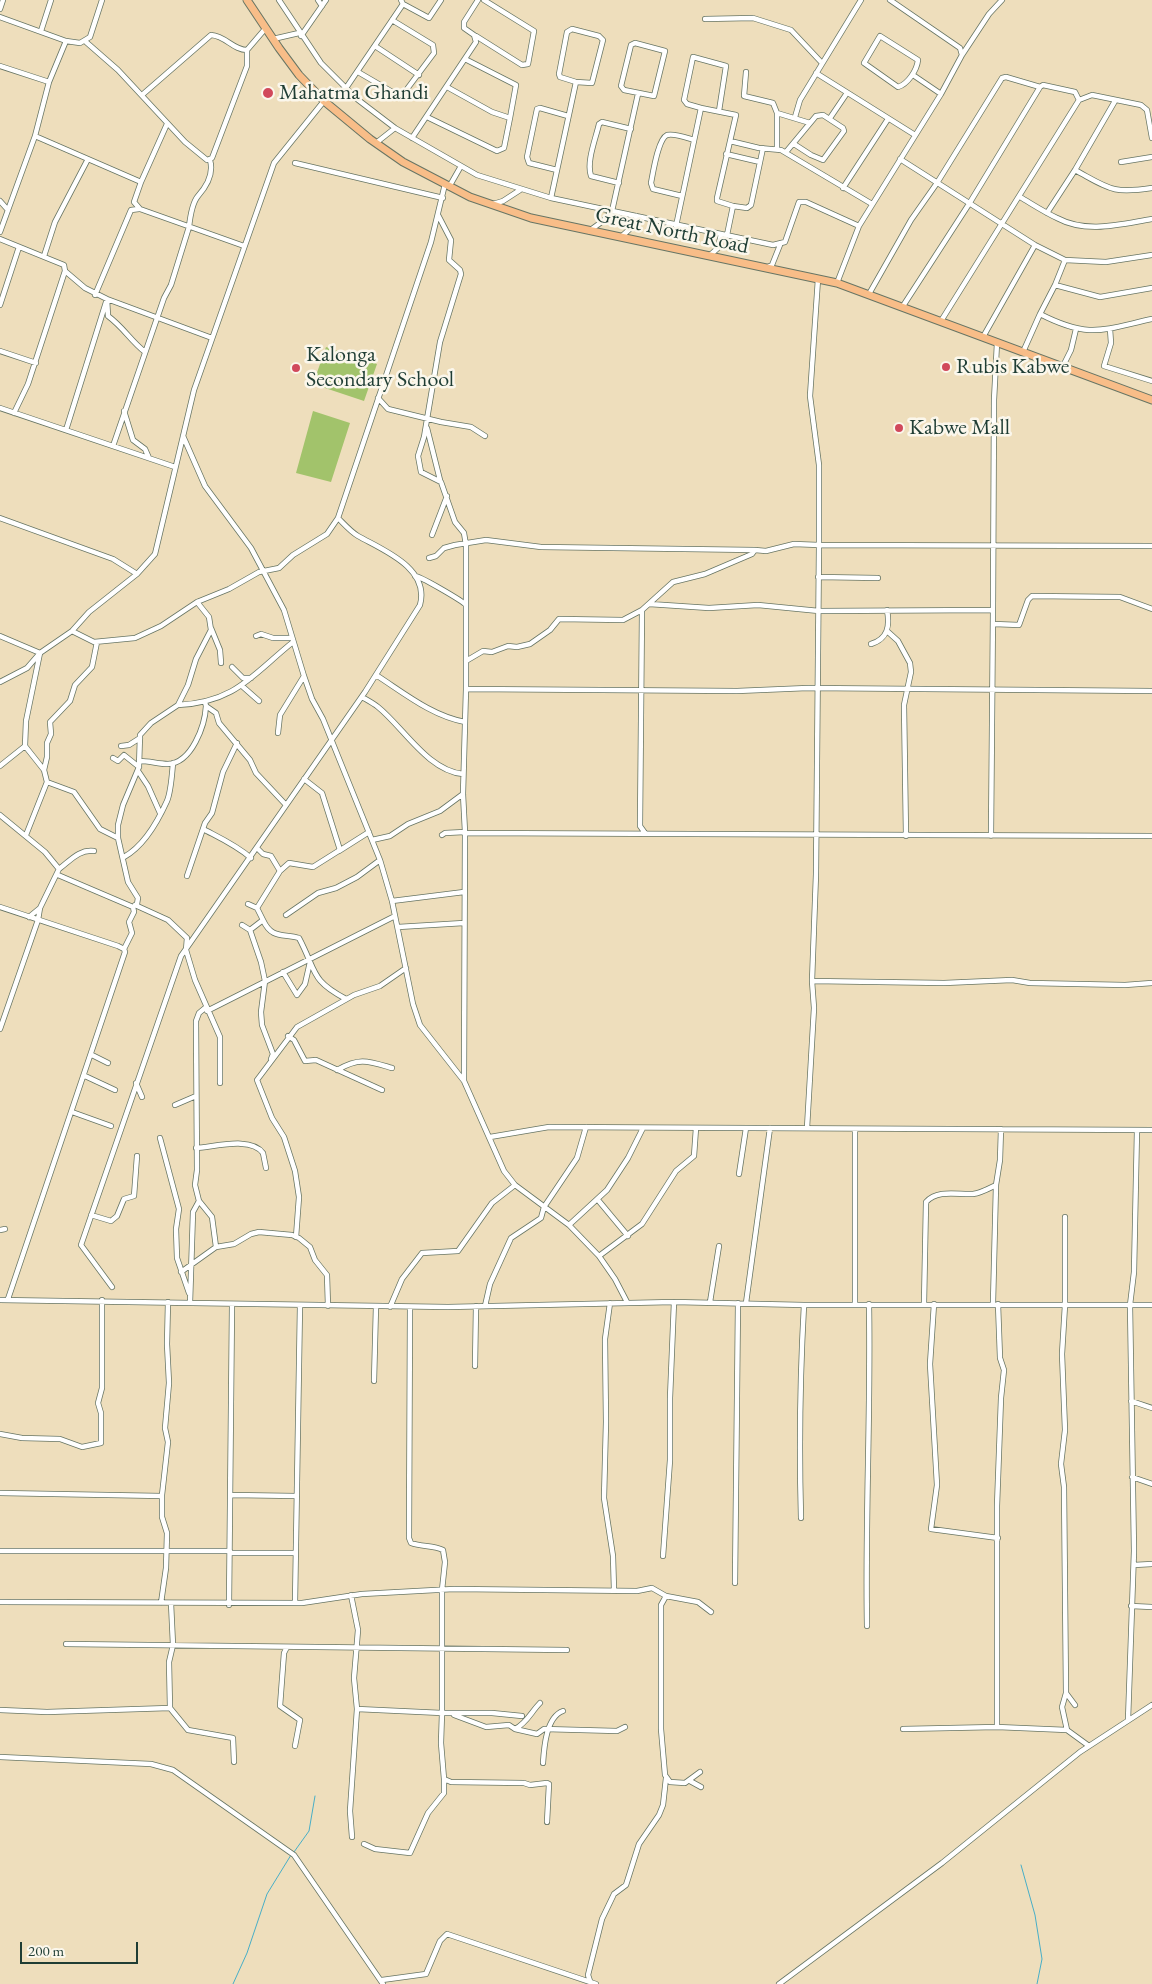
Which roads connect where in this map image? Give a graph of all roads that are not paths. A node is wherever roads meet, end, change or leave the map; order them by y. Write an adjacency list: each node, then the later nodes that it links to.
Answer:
1 (3, 0): 16 (street)
2 (51, 0): 21 (street)
3 (102, 0): 26 (street)
4 (247, 0): 20 (highway, Great North Road)
5 (279, 0): 22 (street)
6 (318, 0): 15 (street)
7 (326, 0): 15 (street)
8 (441, 0): 14 (street)
9 (478, 0): 23 (street)
10 (484, 0): 23 (street)
11 (861, 0): 31 (street)
12 (890, 0): 29 (street)
13 (1002, 0): 29 (street)
14 (402, 2): 19 (street)
15 (322, 6): 22 (street)
16 (0, 9)
17 (0, 17): 21 (street)
18 (705, 18): 31 (street)
19 (392, 20): 27 (street); 36 (street)
20 (265, 29): 24 (highway, Great North Road); 28 (street)
21 (41, 31): 25 (street)
22 (300, 35): 24 (street); 42 (street)
23 (474, 35): 30 (street)
24 (272, 38): 48 (highway, Great North Road)
25 (66, 41): 26 (street); 38 (street)
26 (86, 42): 46 (street)
27 (375, 46): 33 (street); 36 (street)
28 (247, 50): 46 (street); 78 (street)
29 (962, 55): 45 (street)
30 (465, 59): 40 (street); 56 (street)
31 (822, 63): 35 (street)
32 (0, 66): 38 (street)
33 (358, 72): 36 (street); 42 (street)
34 (746, 72): 52 (street)
35 (816, 73): 43 (street); 54 (street)
36 (419, 75)
37 (913, 75): 37 (street); 45 (street)
38 (49, 82): 64 (street)
39 (576, 82): 39 (street); 53 (street)
40 (447, 87): 55 (street); 56 (street)
41 (1040, 87): 47 (street); 87 (street); 99 (street)
42 (346, 88): 48 (street); 61 (street)
43 (847, 93): 57 (street); 58 (street)
44 (638, 94): 44 (street); 62 (street)
45 (941, 94): 63 (street)
46 (142, 95): 60 (street)
47 (1080, 100): 49 (street); 93 (street)
48 (324, 101): 69 (highway, Great North Road); 121 (street)
49 (1115, 101): 66 (street); 84 (street)
50 (702, 108): 51 (street); 51 (street); 67 (street)
51 (719, 111): 68 (street)
52 (777, 113): 54 (street); 72 (street)
53 (568, 116): 83 (street); 83 (street)
54 (794, 116): 59 (street)
55 (428, 117): 56 (street); 65 (street)
56 (510, 118)
57 (830, 118): 59 (street); 70 (street)
58 (888, 119): 63 (street); 89 (street)
59 (810, 123): 70 (street)
60 (167, 124): 78 (street); 85 (street)
61 (395, 128): 65 (street); 69 (street)
62 (630, 129): 86 (street); 86 (street)
63 (914, 135): 77 (street)
64 (35, 136): 75 (street); 104 (street)
65 (412, 138): 82 (street)
66 (1152, 138)
67 (694, 140): 92 (street); 92 (street)
68 (730, 141): 71 (street); 74 (street)
69 (376, 143): 88 (highway, Great North Road)
70 (794, 144): 73 (street)
71 (763, 148): 72 (street); 80 (street)
72 (777, 149): 73 (street)
73 (786, 152): 89 (street)
74 (726, 154): 80 (street); 101 (street)
75 (88, 158): 85 (street); 124 (street)
76 (1152, 158): 81 (street)
77 (900, 159): 87 (street); 98 (street)
78 (210, 160): 113 (street)
79 (295, 162): 94 (street)
80 (760, 162): 101 (street)
81 (1121, 162)
82 (460, 166): 88 (street); 91 (street)
83 (557, 170): 95 (street)
84 (1075, 170): 90 (street); 106 (street)
85 (141, 182): 97 (street)
86 (619, 183): 105 (street)
87 (937, 183): 99 (street); 133 (street)
88 (447, 186): 94 (street); 100 (highway, Great North Road)
89 (843, 188): 98 (street)
90 (1152, 188)
91 (520, 190): 95 (street); 100 (street)
92 (682, 196): 111 (street)
93 (1020, 197): 106 (street); 110 (street)
94 (443, 198): 107 (street)
95 (551, 198): 105 (street)
96 (0, 201): 104 (street)
97 (134, 202): 102 (street); 103 (street)
98 (872, 204): 112 (street)
99 (969, 204): 110 (street); 137 (street)
100 (490, 205): 115 (highway, Great North Road)
101 (733, 206): 116 (street)
102 (131, 209): 103 (street); 134 (street)
103 (140, 209): 113 (street)
104 (8, 210): 114 (street)
105 (612, 211): 108 (street); 115 (street)
106 (1047, 212): 109 (street)
107 (438, 214): 153 (street); 158 (street)
108 (637, 216): 111 (street); 117 (street)
109 (1152, 219)
110 (1002, 224): 120 (street); 141 (street)
111 (676, 226): 116 (street)
112 (858, 226): 119 (street); 130 (street)
113 (189, 227): 121 (street); 139 (street)
114 (0, 232)
115 (587, 232): 117 (highway, Great North Road)
116 (724, 235): 119 (street); 125 (street)
117 (619, 238): 125 (highway, Great North Road)
118 (0, 239): 122 (street)
119 (780, 245): 127 (street)
120 (1035, 245): 126 (street); 144 (street)
121 (244, 246): 145 (street)
122 (20, 247): 124 (street); 136 (street)
123 (1152, 255): 126 (street)
124 (44, 256): 128 (street)
125 (708, 256): 127 (highway, Great North Road)
126 (1065, 260): 131 (street)
127 (766, 268): 129 (highway, Great North Road)
128 (65, 271): 134 (street); 150 (street)
129 (818, 279): 130 (highway, Great North Road); 172 (street)
130 (836, 283): 133 (highway, Great North Road)
131 (1055, 285): 132 (street); 138 (street)
132 (1152, 288)
133 (869, 294): 137 (highway, Great North Road)
134 (95, 295): 135 (street)
135 (107, 299): 139 (street); 148 (street); 160 (street)
136 (0, 305)
137 (902, 306): 141 (highway, Great North Road)
138 (1040, 314): 142 (street); 149 (street)
139 (158, 318): 145 (street); 148 (street)
140 (1152, 319): 143 (street)
141 (941, 321): 144 (highway, Great North Road)
142 (1076, 329): 143 (street); 151 (street)
143 (1110, 329): 152 (street)
144 (983, 337): 146 (highway, Great North Road)
145 (212, 338): 161 (street)
146 (997, 342): 149 (highway, Great North Road); 173 (street)
147 (0, 351): 150 (street)
148 (145, 352): 156 (street)
149 (1023, 352): 151 (highway, Great North Road)
150 (36, 363): 157 (street)
151 (1063, 366): 154 (highway, Great North Road)
152 (1152, 381)
153 (378, 398): 158 (street); 169 (street)
154 (1152, 400)
155 (0, 408): 157 (street)
156 (124, 411): 163 (street); 164 (street)
157 (14, 413): 160 (street)
158 (427, 418): 159 (street); 162 (street)
159 (426, 424): 166 (street); 166 (street)
160 (66, 430): 163 (street)
161 (183, 436): 165 (street); 177 (street)
162 (485, 436)
163 (113, 446): 164 (street)
164 (149, 458): 165 (street)
165 (175, 467): 178 (street)
166 (440, 480): 167 (street)
167 (447, 495): 170 (street); 171 (street)
168 (0, 518): 178 (street)
169 (338, 518): 177 (street); 179 (street)
170 (432, 535)
171 (466, 544): 175 (street); 176 (street); 183 (street)
172 (819, 545): 173 (street); 175 (street); 180 (street)
173 (993, 546): 174 (street); 188 (street)
174 (1152, 546)
175 (755, 550): 184 (street)
176 (429, 558)
177 (264, 571): 182 (street); 196 (street)
178 (137, 574): 192 (street)
179 (415, 576): 183 (street); 203 (street)
180 (818, 577): 181 (street); 189 (street)
181 (878, 578)
182 (197, 602): 191 (street); 197 (street)
183 (465, 604): 200 (street)
184 (649, 604): 186 (street); 189 (street)
185 (1152, 609): 190 (street)
186 (642, 610): 200 (street); 209 (street)
187 (887, 610): 188 (street); 189 (street); 193 (street)
188 (993, 610): 190 (street)
189 (819, 611): 210 (street)
190 (994, 624): 212 (street)
191 (211, 628): 201 (street); 217 (street)
192 (72, 631): 197 (street); 199 (street)
193 (887, 631): 198 (street); 211 (street)
194 (0, 636): 199 (street)
195 (256, 636): 196 (street)
196 (292, 640): 204 (street); 205 (street)
197 (97, 642): 230 (street)
198 (871, 644)
199 (40, 653): 206 (street); 223 (street)
200 (466, 661): 208 (street)
201 (221, 663)
202 (232, 667): 205 (street)
203 (376, 675): 214 (street); 218 (street)
204 (304, 676): 219 (street); 221 (street)
205 (251, 678): 207 (street)
206 (0, 682)
207 (242, 686): 215 (street); 216 (street)
208 (466, 689): 209 (street); 218 (street)
209 (642, 689): 210 (street); 239 (street)
210 (818, 689): 211 (street); 242 (street)
211 (909, 691): 212 (street); 245 (street)
212 (993, 691): 213 (street); 246 (street)
213 (1152, 691)
214 (362, 697): 221 (street); 231 (street)
215 (259, 701)
216 (205, 704): 217 (street); 222 (street); 227 (street)
217 (178, 705): 220 (street)
218 (465, 722): 231 (street)
219 (278, 733)
220 (140, 738): 224 (street); 226 (street)
221 (332, 740): 232 (street); 240 (street)
222 (237, 743): 235 (street); 238 (street)
223 (25, 746): 228 (street); 230 (street)
224 (124, 756): 225 (street); 229 (street)
225 (113, 758)
226 (140, 761): 227 (street); 229 (street)
227 (173, 763): 236 (street)
228 (0, 766)
229 (138, 769): 236 (street); 248 (street)
230 (44, 770): 233 (street)
231 (463, 774): 234 (street)
232 (304, 779): 235 (street); 252 (street)
233 (47, 782): 243 (street); 248 (street)
234 (463, 794): 241 (street); 249 (street)
235 (286, 805): 250 (street)
236 (160, 813): 253 (street)
237 (0, 815): 243 (street)
238 (203, 829): 254 (street); 259 (street)
239 (643, 831): 241 (street); 242 (street)
240 (369, 832): 249 (street); 252 (street)
241 (464, 832): 244 (street); 260 (street)
242 (815, 834): 245 (street); 282 (street)
243 (26, 835): 256 (street)
244 (442, 835)
245 (906, 836): 246 (street)
246 (991, 836): 247 (street)
247 (1152, 836)
248 (118, 838): 253 (street)
249 (372, 840): 255 (street)
250 (257, 848): 254 (street); 257 (street)
251 (94, 851): 256 (street)
252 (338, 851): 257 (street)
253 (124, 857): 263 (street)
254 (251, 858): 277 (street)
255 (380, 860): 261 (street); 267 (street)
256 (59, 869): 258 (street)
257 (280, 871): 266 (street)
258 (58, 875): 263 (street); 265 (street)
259 (187, 876)
260 (464, 892): 261 (street); 272 (street)
261 (392, 901): 268 (street)
262 (248, 904): 266 (street)
263 (134, 906): 276 (street); 277 (street)
264 (0, 907): 269 (street)
265 (40, 908): 269 (street); 270 (street)
266 (257, 908): 271 (street)
267 (286, 915)
268 (395, 916): 274 (street); 278 (street)
269 (29, 917): 270 (street)
270 (38, 920): 276 (street); 286 (street)
271 (263, 920): 275 (street); 278 (street)
272 (464, 923): 274 (street); 294 (street)
273 (242, 925): 275 (street)
274 (398, 927): 279 (street)
275 (250, 930): 281 (street)
276 (124, 949): 288 (street)
277 (186, 950): 285 (street); 295 (street)
278 (309, 960): 280 (street); 280 (street); 284 (street)
279 (406, 968): 284 (street); 294 (street)
280 (283, 972): 281 (street)
281 (265, 981): 285 (street); 289 (street)
282 (812, 981): 283 (street); 309 (street)
283 (1152, 983)
284 (346, 999): 287 (street)
285 (206, 1009): 296 (street); 299 (street)
286 (0, 1029)
287 (288, 1036): 289 (street); 292 (street)
288 (92, 1055): 290 (street); 293 (street)
289 (271, 1061): 329 (street)
290 (108, 1063)
291 (392, 1068): 292 (street)
292 (337, 1070): 298 (street)
293 (84, 1076): 297 (street); 302 (street)
294 (464, 1081): 314 (street)
295 (136, 1083): 300 (street); 325 (street)
296 (220, 1083)
297 (115, 1090)
298 (382, 1090)
299 (196, 1096): 301 (street); 316 (street)
300 (142, 1097)
301 (174, 1105)
302 (72, 1112): 303 (street); 338 (street)
303 (111, 1126)
304 (586, 1127): 305 (street); 314 (street); 324 (street)
305 (643, 1128): 306 (street); 322 (street)
306 (696, 1128): 307 (street); 328 (street)
307 (746, 1128): 308 (street); 319 (street)
308 (770, 1128): 309 (street); 347 (street)
309 (807, 1128): 310 (street)
310 (855, 1129): 311 (street); 349 (street)
311 (1000, 1129): 312 (street); 321 (street)
312 (1137, 1130): 313 (street); 357 (street)
313 (1152, 1130)
314 (490, 1137): 320 (street)
315 (160, 1138): 334 (street)
316 (196, 1148): 318 (street); 323 (street)
317 (137, 1156): 325 (street)
318 (266, 1168)
319 (739, 1174)
320 (515, 1185): 324 (street); 363 (street)
321 (996, 1185): 348 (street); 351 (street)
322 (598, 1200): 327 (street); 328 (street)
323 (199, 1201): 331 (street); 333 (street)
324 (544, 1207): 327 (street); 362 (street)
325 (91, 1215): 335 (street)
326 (1065, 1217): 356 (street)
327 (569, 1226): 332 (street)
328 (628, 1236): 332 (street)
329 (296, 1237): 331 (street); 359 (street)
330 (719, 1246): 344 (street)
331 (216, 1247): 333 (street)
332 (599, 1256): 342 (street)
333 (190, 1265): 334 (street); 336 (street)
334 (181, 1272): 336 (street)
335 (112, 1287)
336 (190, 1294): 341 (street)
337 (0, 1300): 338 (street)
338 (8, 1300): 339 (street)
339 (102, 1300): 340 (street); 369 (street)
340 (168, 1302): 341 (street); 374 (street)
341 (190, 1302): 353 (street)
342 (627, 1302): 343 (street); 345 (street)
343 (674, 1302): 344 (street); 382 (street)
344 (710, 1302): 346 (street)
345 (610, 1303): 362 (street); 387 (street)
346 (738, 1303): 347 (street); 385 (street)
347 (746, 1303): 355 (street)
348 (995, 1303): 352 (street); 356 (street); 377 (street)
349 (855, 1304): 350 (street); 355 (street)
350 (869, 1304): 351 (street); 398 (street)
351 (924, 1304): 352 (street)
352 (934, 1304): 377 (street)
353 (232, 1305): 354 (street); 373 (street)
354 (300, 1305): 359 (street); 375 (street)
355 (804, 1305): 376 (street)
356 (1065, 1305): 357 (street); 405 (street)
357 (1130, 1305): 358 (street); 367 (street)
358 (1152, 1305)
359 (328, 1306): 360 (street)
360 (376, 1306): 363 (street); 366 (street)
361 (476, 1306): 362 (street); 364 (street); 365 (street)
362 (485, 1306)
363 (390, 1307): 364 (street)
364 (410, 1307): 386 (street)
365 (475, 1366)
366 (374, 1381)
367 (1132, 1401): 368 (street); 370 (street)
368 (1152, 1408)
369 (0, 1434)
370 (1132, 1477): 371 (street); 384 (street)
371 (1152, 1484)
372 (0, 1493): 374 (street)
373 (232, 1495): 375 (street); 380 (street)
374 (162, 1496): 378 (street)
375 (296, 1496): 381 (street)
376 (802, 1518)
377 (998, 1538): 418 (street)
378 (165, 1551): 379 (street); 380 (street); 391 (street)
379 (0, 1552)
380 (230, 1552): 381 (street); 394 (street)
381 (296, 1553): 393 (street)
382 (663, 1556)
383 (1152, 1564): 384 (street)
384 (1134, 1565): 395 (street)
385 (735, 1583)
386 (442, 1590): 387 (street); 388 (street); 403 (street)
387 (614, 1590): 389 (street)
388 (352, 1595): 393 (street); 402 (street)
389 (666, 1596): 397 (street); 429 (street)
390 (0, 1602): 391 (street)
391 (161, 1603): 392 (street)
392 (171, 1603): 394 (street); 400 (street)
393 (294, 1603): 394 (street)
394 (229, 1604)
395 (1131, 1606): 396 (street); 416 (street)
396 (1152, 1607)
397 (711, 1612)
398 (867, 1626)
399 (66, 1644): 400 (street)
400 (173, 1645): 401 (street); 409 (street)
401 (287, 1647): 402 (street); 423 (street)
402 (357, 1648): 403 (street); 410 (street)
403 (442, 1648): 404 (street); 413 (street)
404 (566, 1650)
405 (1066, 1693): 407 (street); 422 (street)
406 (540, 1703): 419 (street)
407 (1075, 1705)
408 (1152, 1705): 416 (street)
409 (170, 1708): 411 (street); 426 (street)
410 (357, 1709): 413 (street); 434 (street)
411 (0, 1710)
412 (563, 1711): 420 (street)
413 (442, 1713): 414 (street); 430 (street)
414 (451, 1714): 415 (street); 419 (street)
415 (522, 1716)
416 (1128, 1720): 424 (street)
417 (625, 1727): 420 (street)
418 (996, 1727): 421 (street); 422 (street)
419 (516, 1728): 420 (street)
420 (549, 1729): 427 (street)
421 (903, 1729)
422 (1067, 1730): 424 (street)
423 (295, 1746)
424 (1089, 1746): 438 (street)
425 (0, 1757): 436 (street)
426 (234, 1762)
427 (543, 1763)
428 (700, 1772): 431 (street)
429 (666, 1778): 431 (street); 437 (street)
430 (444, 1779): 433 (street); 435 (street)
431 (690, 1781): 432 (street)
432 (701, 1787)
433 (547, 1822)
434 (352, 1837)
435 (364, 1844)
436 (382, 1982): 437 (street)
437 (593, 1983)
438 (779, 1984)

